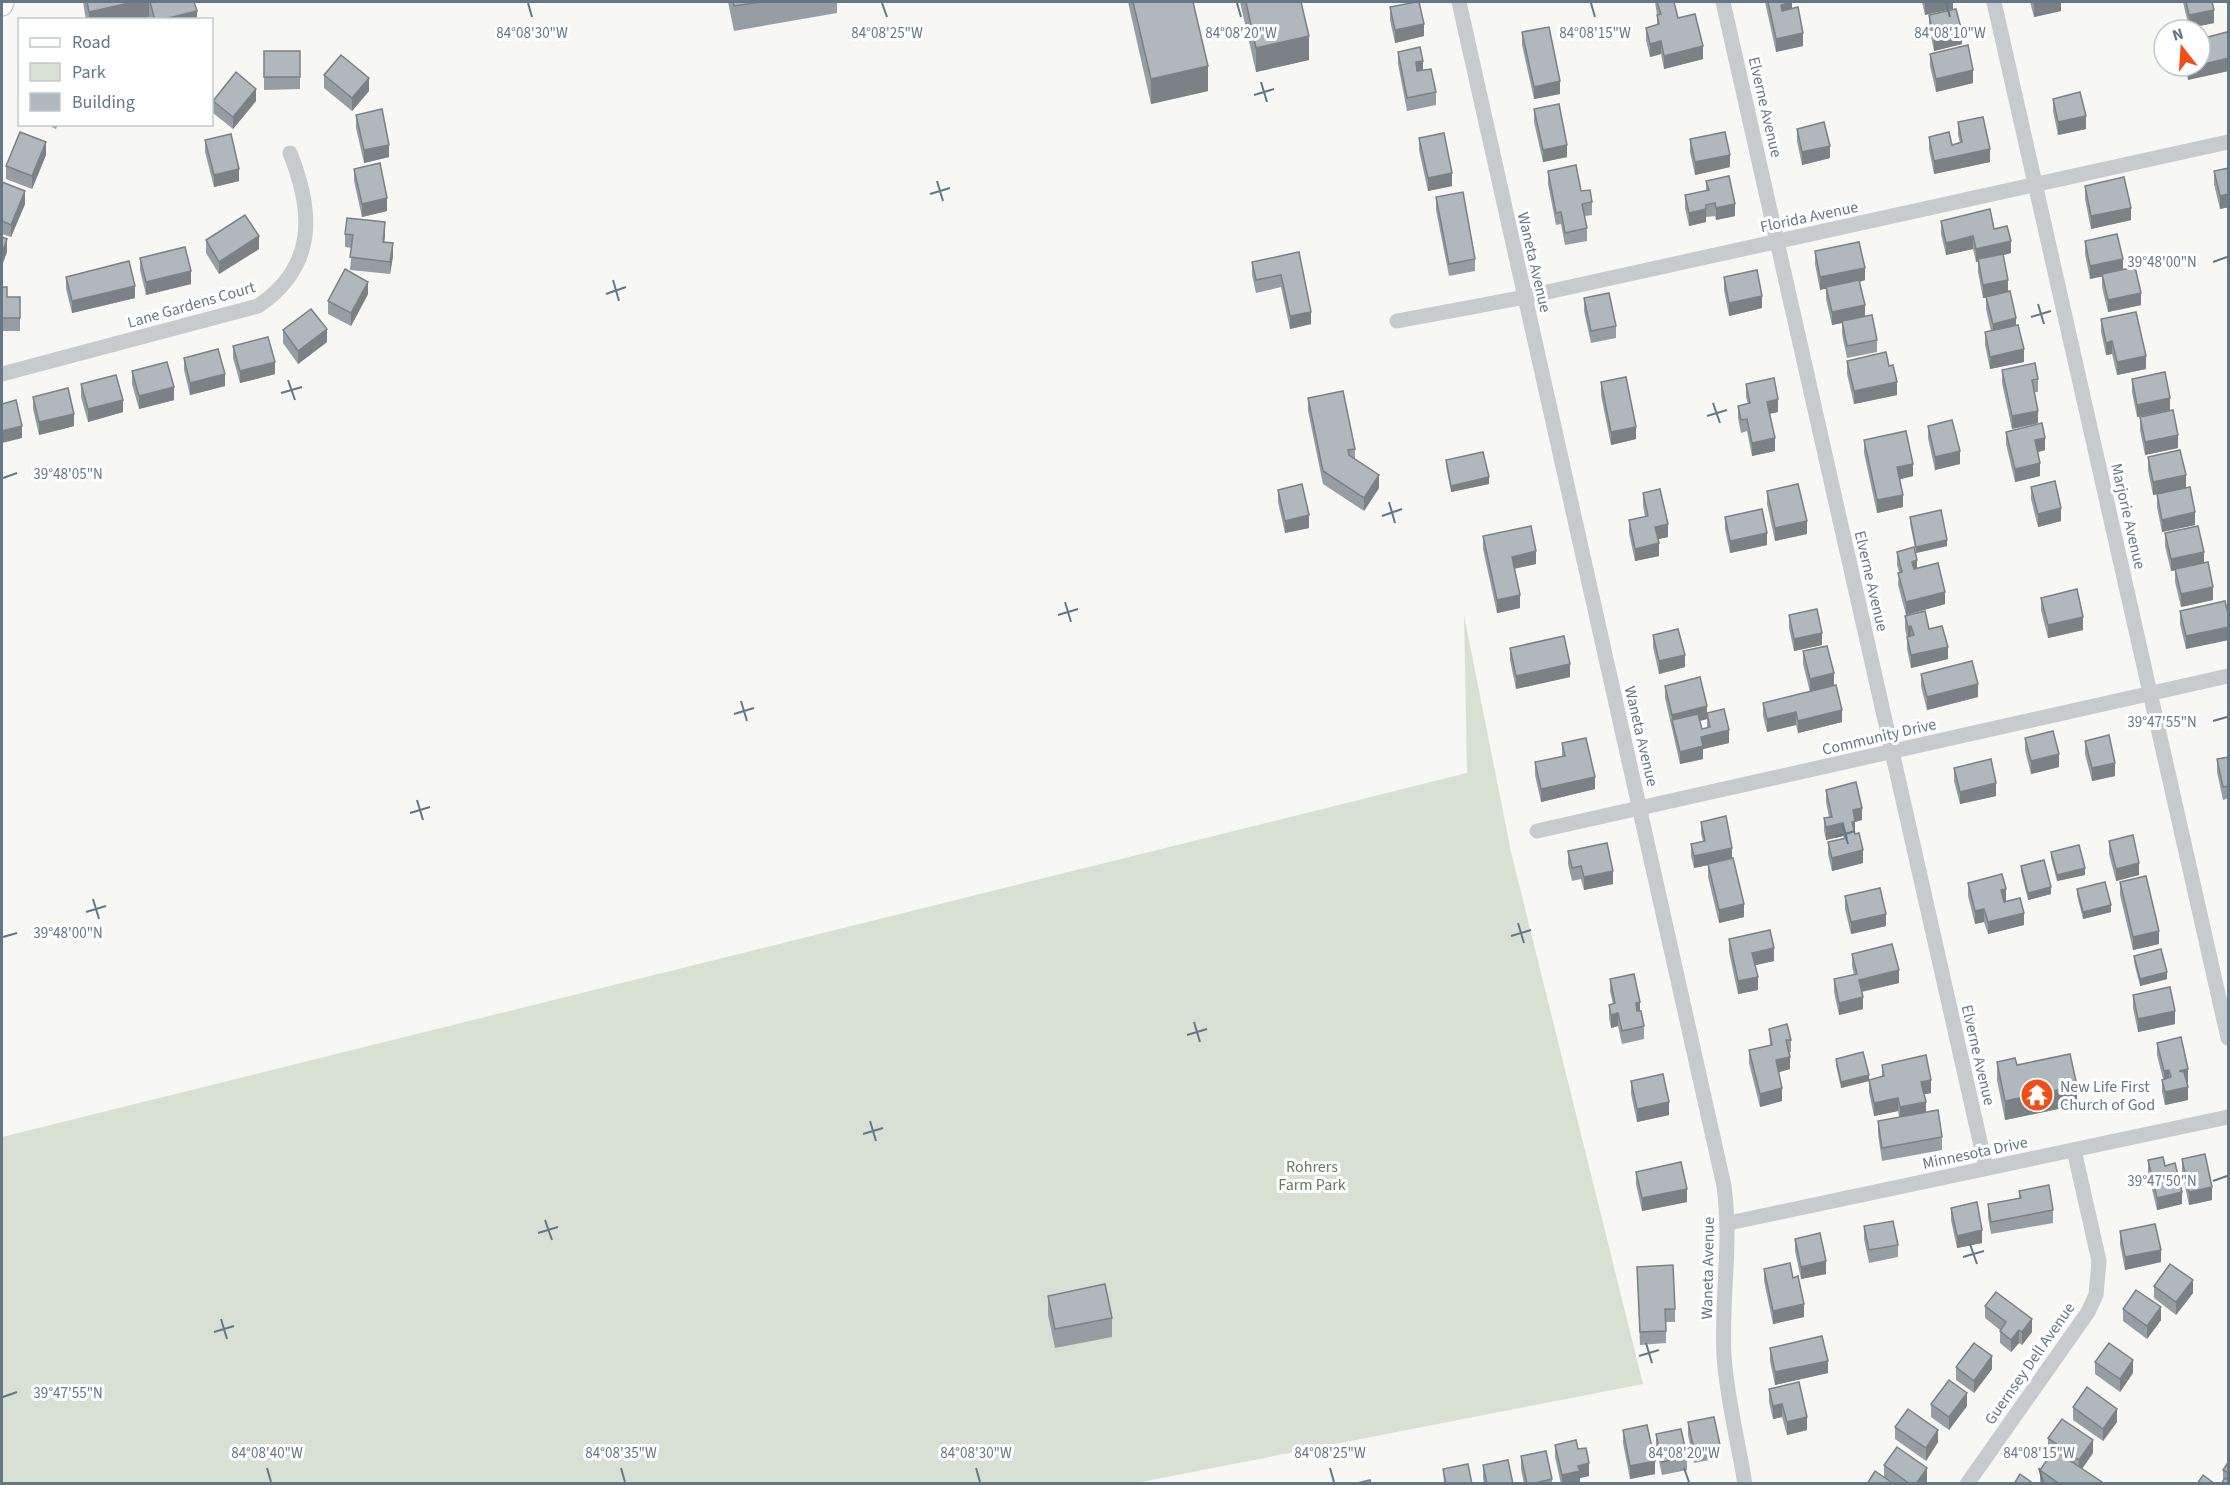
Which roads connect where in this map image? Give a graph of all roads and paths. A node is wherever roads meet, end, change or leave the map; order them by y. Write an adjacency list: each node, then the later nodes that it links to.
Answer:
1 (1459, 2): 8 (street, Waneta Avenue)
2 (1723, 2): 7 (street, Elverne Avenue)
3 (1994, 2): 6 (street, Marjorie Avenue)
4 (2229, 142): 6 (street, Florida Avenue)
5 (290, 153): 10 (street, Lane Gardens Court)
6 (2036, 184): 7 (street, Florida Avenue); 12 (street, Marjorie Avenue)
7 (1777, 242): 8 (street, Florida Avenue); 13 (street, Elverne Avenue)
8 (1525, 297): 9 (street, Florida Avenue); 14 (street, Waneta Avenue)
9 (1397, 321)
10 (2, 374)
11 (2229, 676): 12 (street, Community Drive)
12 (2150, 693): 13 (street, Community Drive); 16 (street, Marjorie Avenue)
13 (1892, 751): 14 (street, Community Drive); 19 (street, Elverne Avenue)
14 (1639, 808): 15 (street, Community Drive); 20 (street, Waneta Avenue)
15 (1537, 831)
16 (2229, 1038)
17 (2229, 1117): 18 (street, Minnesota Drive)
18 (2074, 1150): 19 (street, Minnesota Drive); 22 (street, Guernsey Dell Avenue)
19 (1986, 1168): 20 (street, Minnesota Drive)
20 (1728, 1223): 21 (street, Waneta Avenue)
21 (1745, 1484)
22 (1967, 1484)

